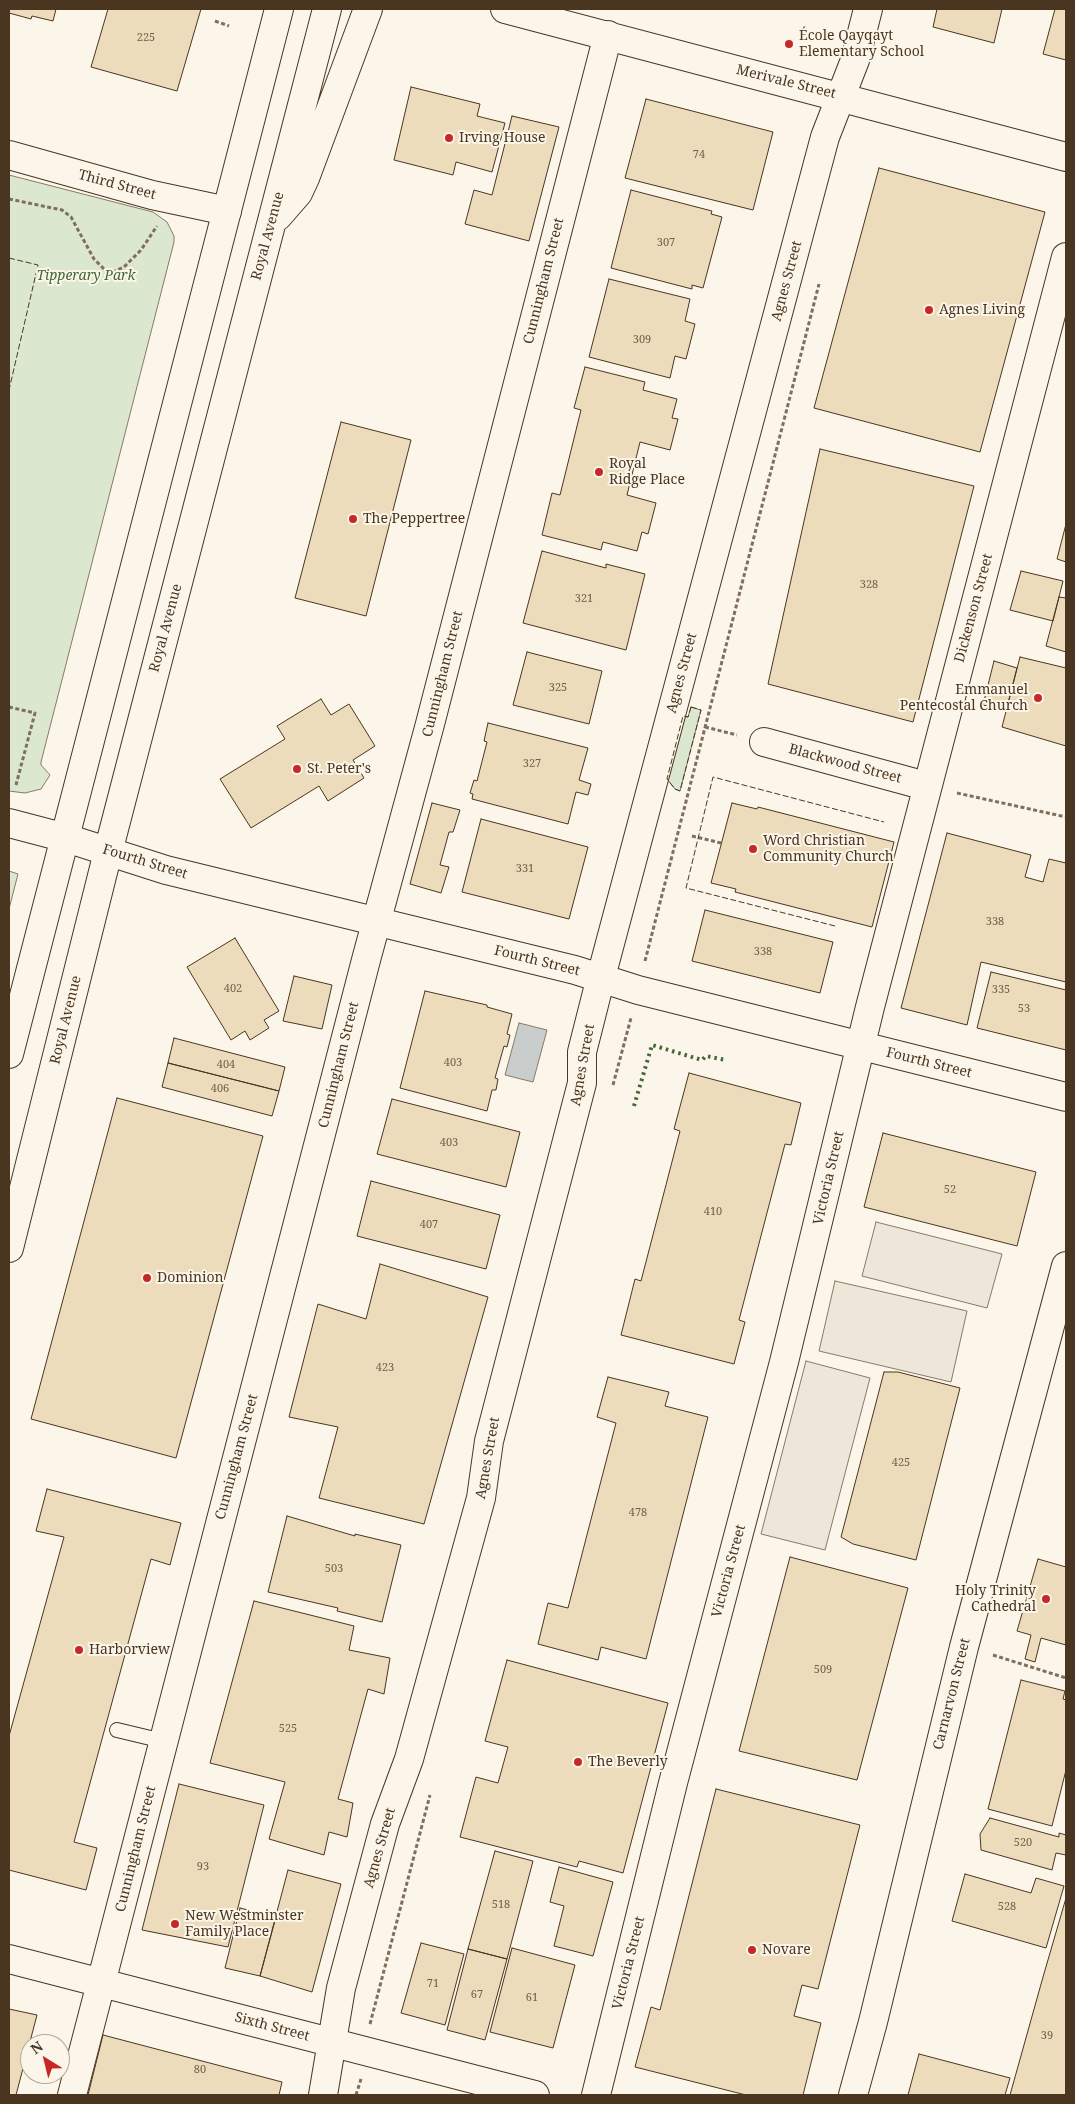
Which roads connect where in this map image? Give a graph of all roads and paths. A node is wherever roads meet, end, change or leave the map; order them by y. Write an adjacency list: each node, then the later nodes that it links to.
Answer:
1 (279, 9): 13 (street)
2 (327, 9): 15 (street, Royal Avenue)
3 (368, 9): 15 (street)
4 (505, 9): 8 (street, Merivale Street)
5 (868, 9): 9 (street, Agnes Street)
6 (215, 22): 7 (path)
7 (229, 26)
8 (608, 35): 9 (street, Merivale Street); 29 (street, Cunningham Street)
9 (841, 96): 11 (street, Merivale Street); 31 (street, Agnes Street)
10 (9, 155): 13 (street, Third Street)
11 (1066, 157)
12 (9, 199): 14 (path)
13 (226, 211): 26 (street)
14 (159, 221)
15 (271, 222): 28 (street, Royal Avenue)
16 (1066, 257): 21 (street, Dickenson Street)
17 (821, 276): 30 (path)
18 (9, 708): 20 (path)
19 (764, 742): 21 (street, Blackwood Street)
20 (16, 785)
21 (926, 786): 32 (street, Dickenson Street)
22 (955, 793): 23 (path)
23 (1066, 817)
24 (9, 823): 26 (street, Fourth Street)
25 (692, 836): 27 (path)
26 (66, 838): 28 (street, Fourth Street); 33 (street)
27 (721, 843)
28 (108, 852): 29 (street, Fourth Street); 35 (street, Royal Avenue)
29 (376, 921): 31 (street, Fourth Street); 40 (street, Cunningham Street)
30 (643, 970)
31 (601, 977): 32 (street, Fourth Street); 45 (street, Agnes Street)
32 (861, 1046): 34 (street, Fourth Street); 51 (street, Victoria Street)
33 (9, 1054)
34 (1066, 1098)
35 (9, 1248)
36 (1066, 1266): 52 (street, Carnarvon Street)
37 (986, 1653): 38 (path)
38 (1066, 1678)
39 (117, 1730): 40 (lane)
40 (163, 1741): 43 (street, Cunningham Street)
41 (412, 1861): 44 (path)
42 (9, 1959): 43 (street, Sixth Street)
43 (101, 1983): 45 (street, Sixth Street); 47 (street, Cunningham Street)
44 (370, 2025)
45 (331, 2042): 48 (street, Agnes Street); 50 (street, Sixth Street)
46 (362, 2076): 49 (path)
47 (72, 2095)
48 (323, 2095)
49 (356, 2095)
50 (535, 2095)
51 (596, 2095)
52 (853, 2095)

